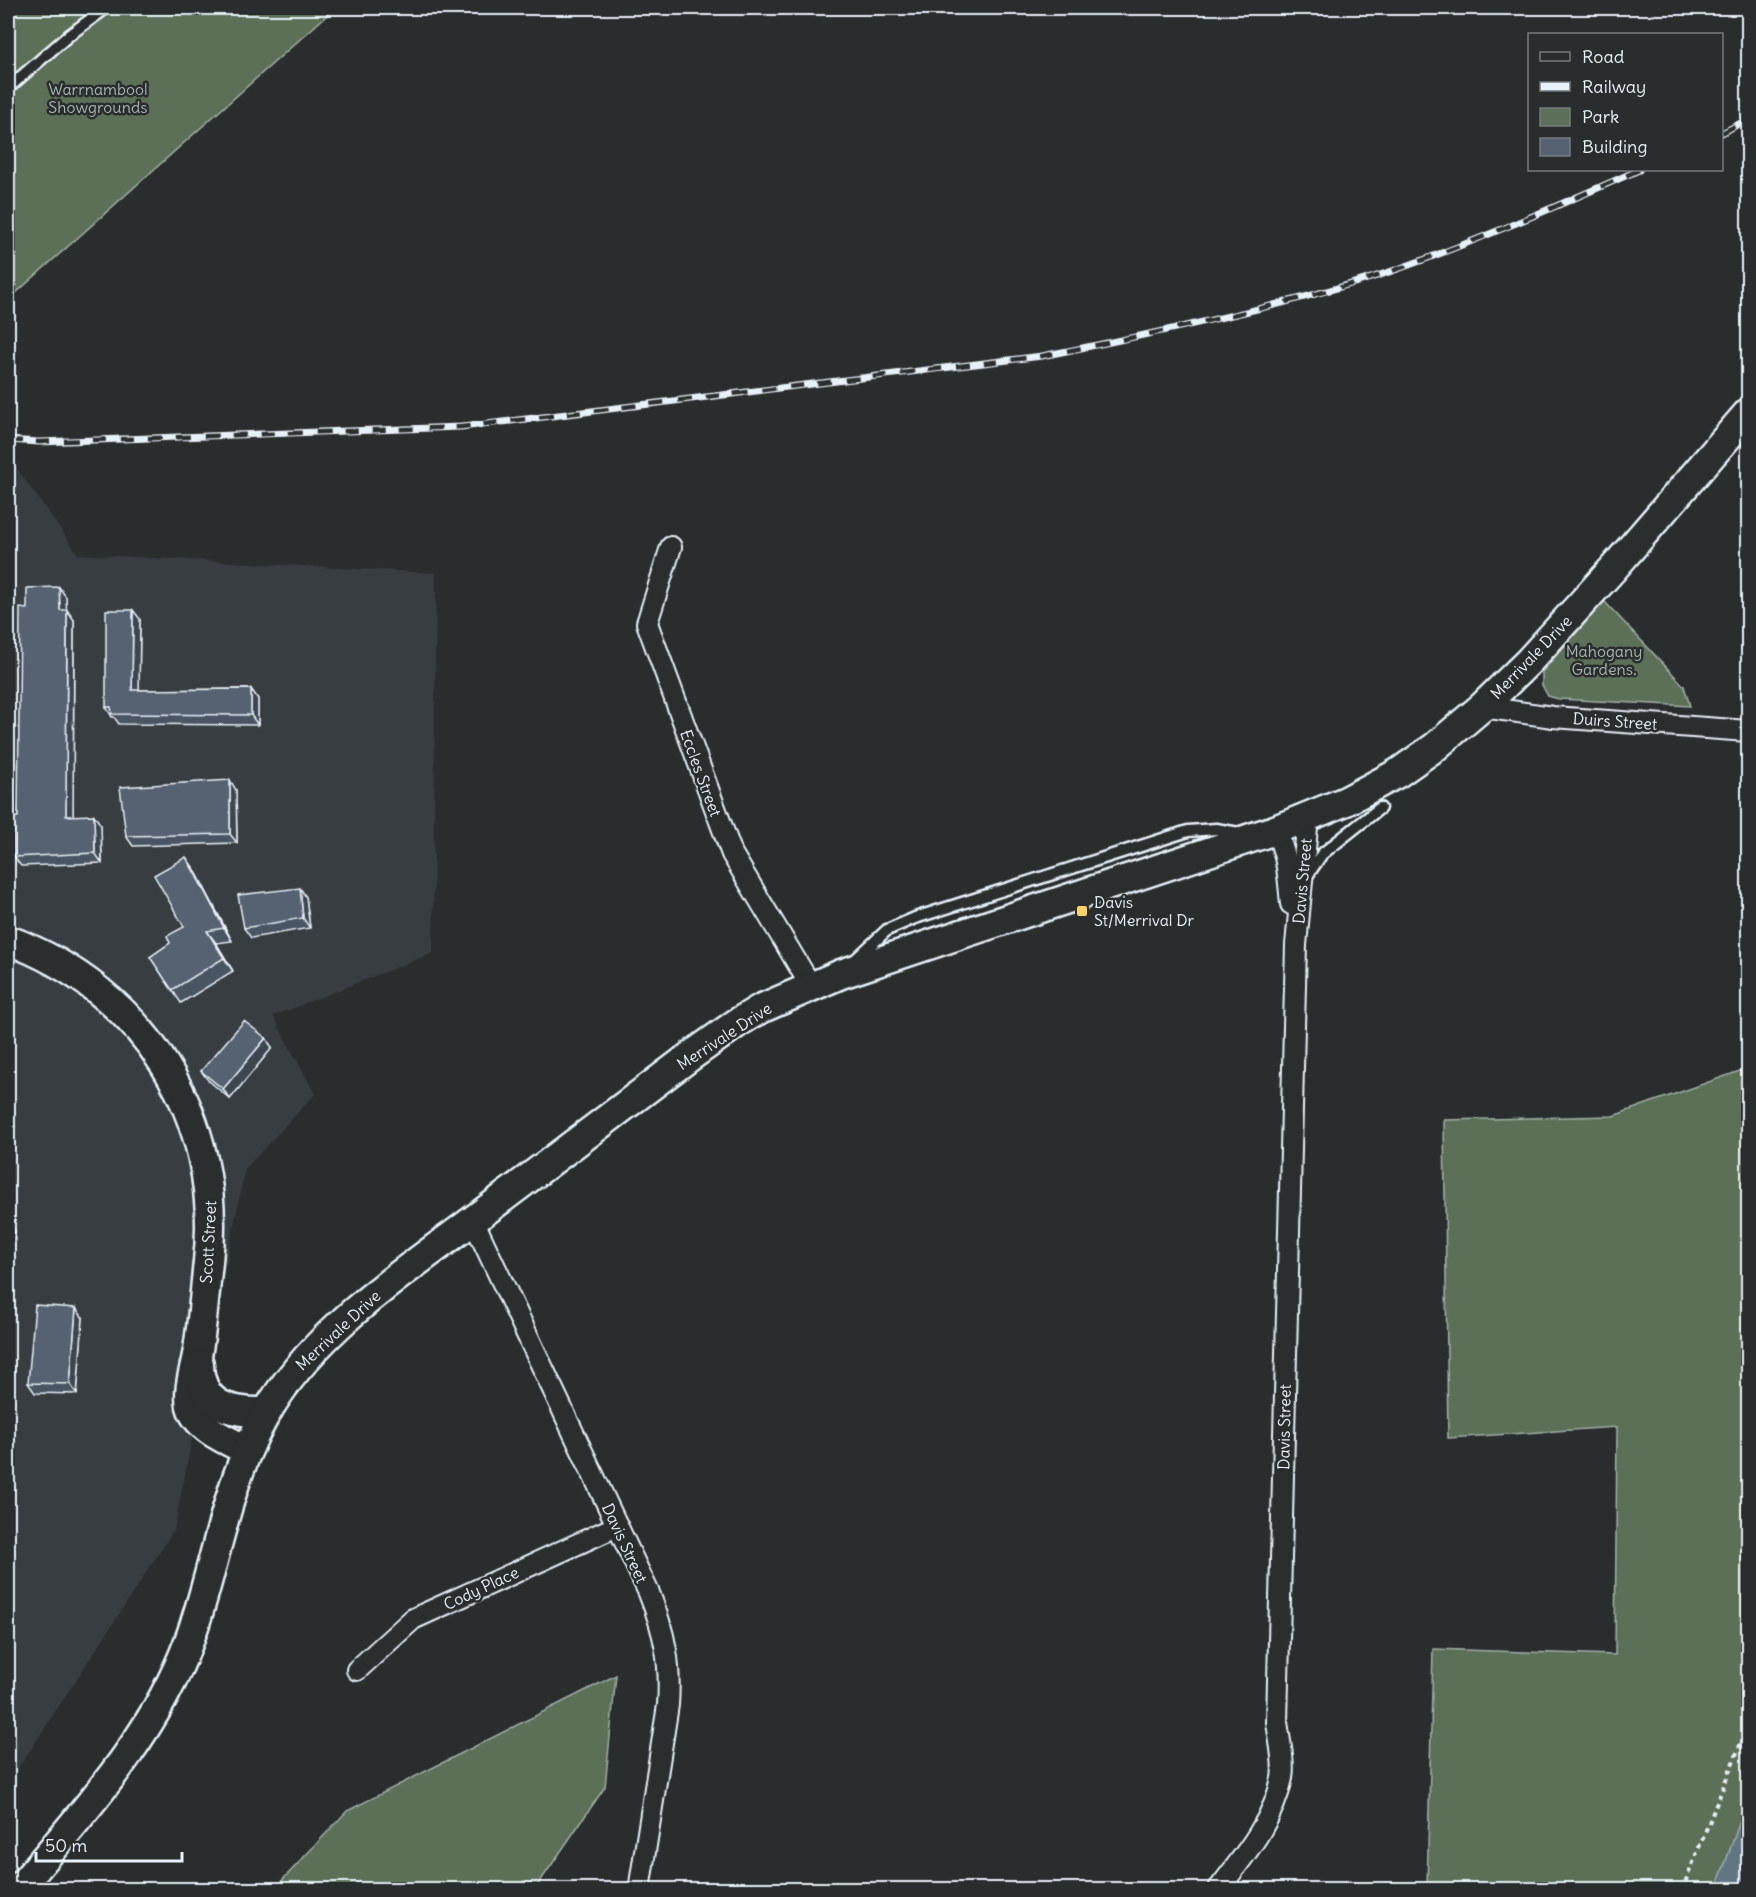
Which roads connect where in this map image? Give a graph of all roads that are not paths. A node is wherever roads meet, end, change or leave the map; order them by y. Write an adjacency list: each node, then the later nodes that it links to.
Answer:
1 (106, 8): 2 (lane)
2 (8, 88)
3 (1749, 413): 5 (street, Merrivale Drive)
4 (671, 547): 13 (street, Eccles Street)
5 (1482, 707): 6 (street, Duirs Street); 8 (street, Merrivale Drive)
6 (1749, 731)
7 (1380, 808): 10 (lane)
8 (1308, 817): 9 (street, Merrivale Drive); 10 (street, Davis Street)
9 (1268, 832): 12 (street, Davis Street); 13 (street, Merrivale Drive)
10 (1301, 892): 12 (street, Davis Street)
11 (8, 940): 15 (street, Scott Street)
12 (1296, 945): 22 (street, Davis Street)
13 (811, 986): 14 (street, Merrivale Drive)
14 (473, 1221): 16 (street, Merrivale Drive); 18 (street, Davis Street)
15 (199, 1344): 16 (street, Scott Street); 17 (street, Scott Street)
16 (266, 1412): 17 (street, Merrivale Drive)
17 (247, 1450): 20 (street, Merrivale Drive)
18 (617, 1526): 19 (street, Cody Place); 21 (street, Davis Street)
19 (357, 1670)
20 (18, 1890)
21 (639, 1890)
22 (1218, 1890)

